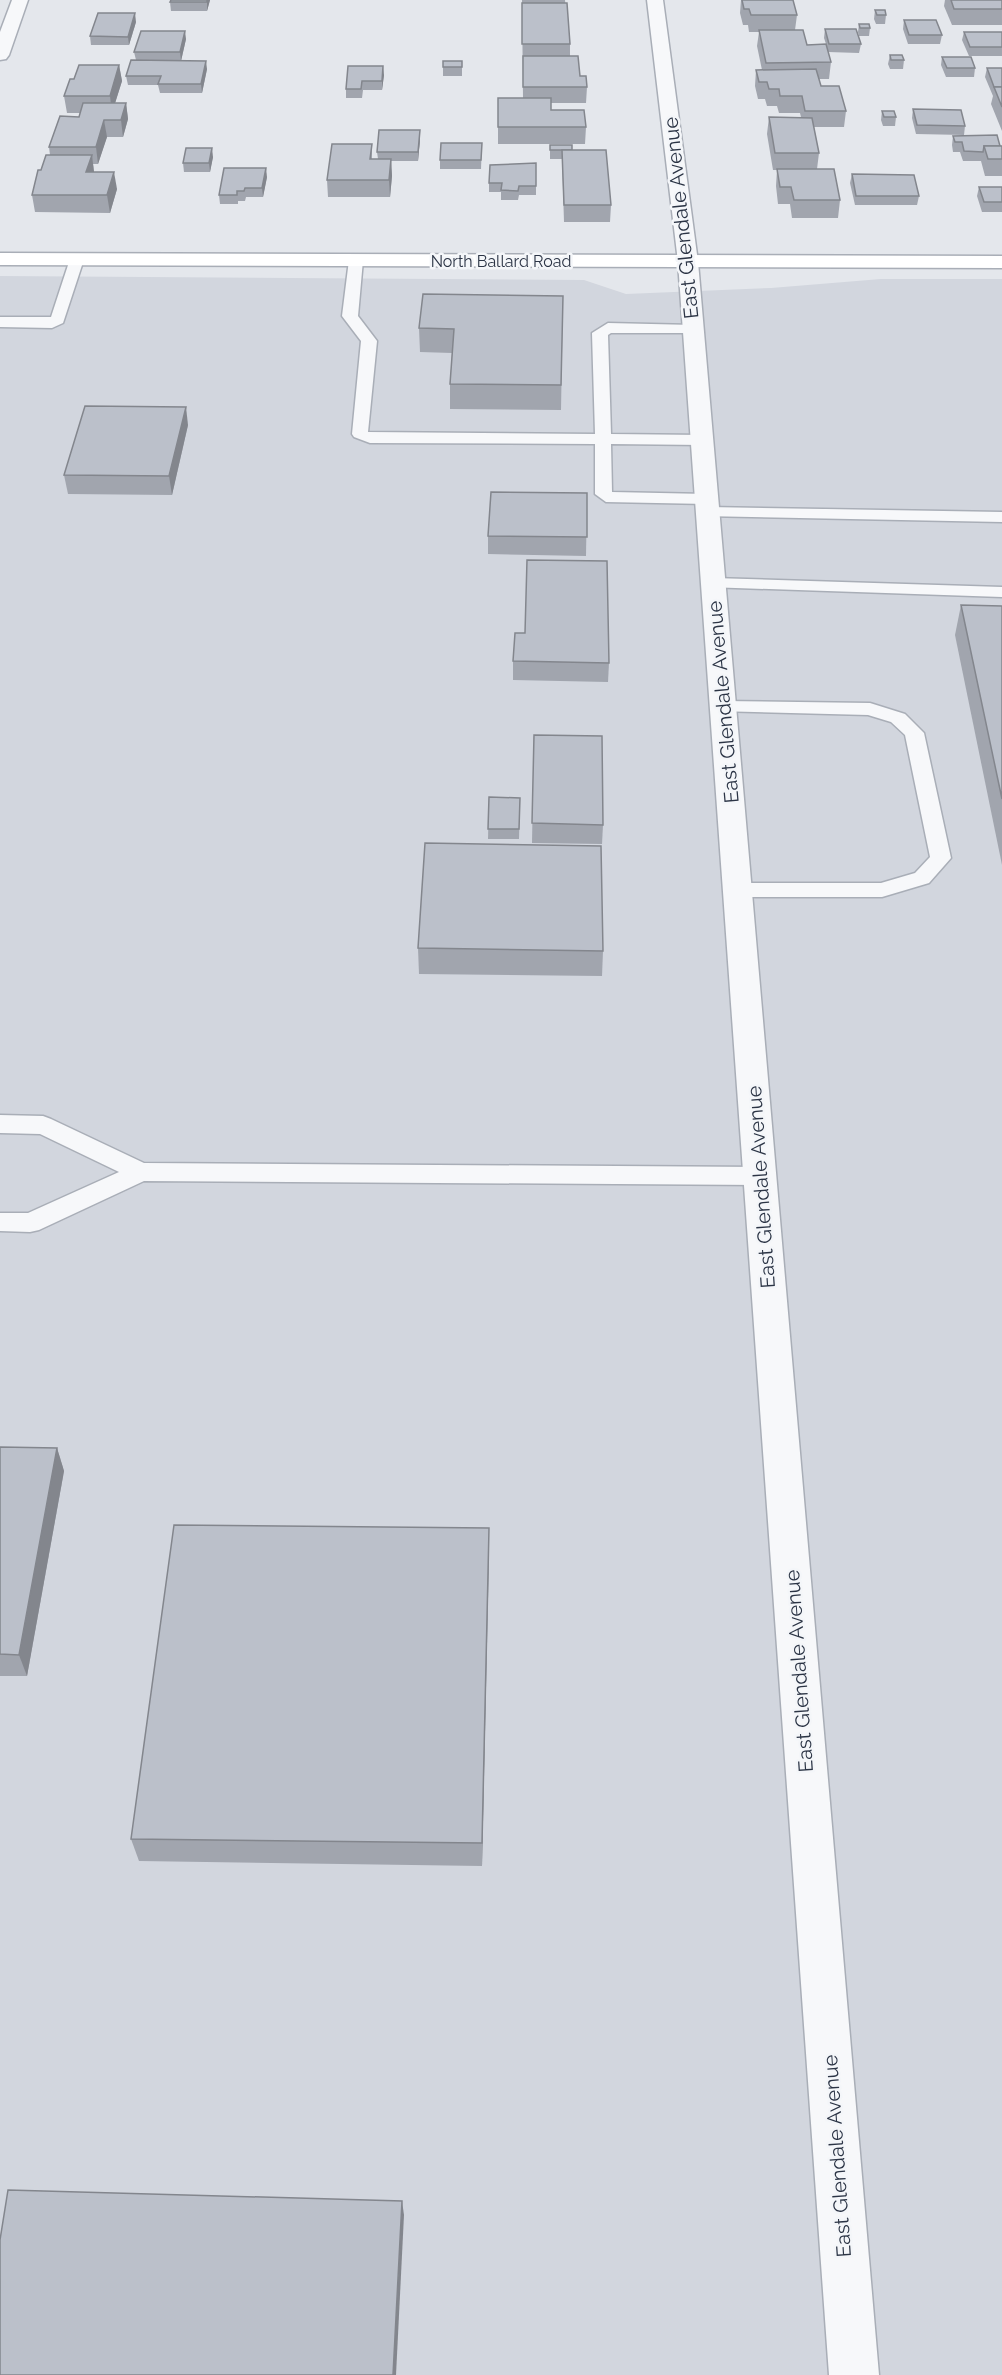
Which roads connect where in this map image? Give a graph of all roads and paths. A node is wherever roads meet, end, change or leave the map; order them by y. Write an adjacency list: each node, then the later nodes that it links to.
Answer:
1 (20, 0): 3 (street)
2 (655, 0): 7 (street, East Glendale Avenue)
3 (0, 55)
4 (0, 259): 5 (main road, North Ballard Road)
5 (77, 259): 6 (main road, North Ballard Road); 9 (lane)
6 (356, 260): 7 (main road, North Ballard Road); 11 (lane)
7 (688, 262): 8 (main road, North Ballard Road); 10 (street, East Glendale Avenue)
8 (1002, 262)
9 (0, 322)
10 (694, 330): 11 (lane); 12 (street, East Glendale Avenue)
11 (603, 439): 12 (lane); 13 (lane)
12 (703, 440): 13 (street, East Glendale Avenue)
13 (707, 506): 14 (lane); 15 (street, East Glendale Avenue)
14 (1002, 517)
15 (713, 583): 16 (lane); 17 (street, East Glendale Avenue)
16 (1002, 592)
17 (723, 706): 18 (street, East Glendale Avenue); 18 (lane)
18 (738, 890): 21 (street, East Glendale Avenue)
19 (0, 1125): 20 (lane)
20 (141, 1172): 21 (lane); 22 (lane)
21 (760, 1176): 23 (street, East Glendale Avenue)
22 (0, 1222)
23 (854, 2375)

